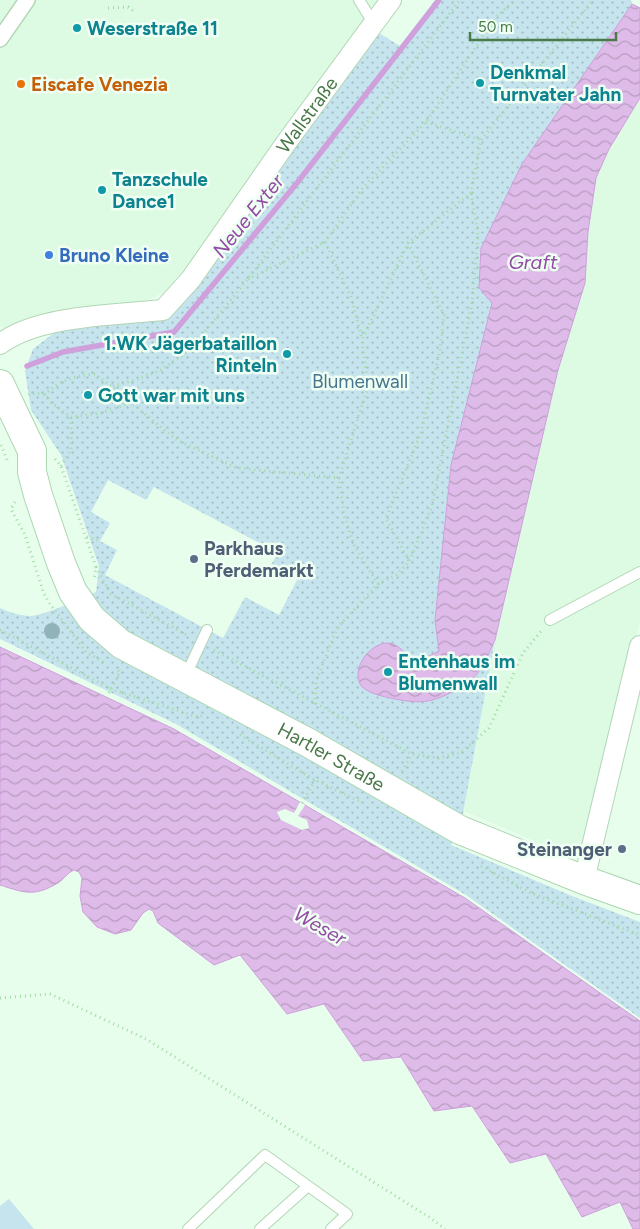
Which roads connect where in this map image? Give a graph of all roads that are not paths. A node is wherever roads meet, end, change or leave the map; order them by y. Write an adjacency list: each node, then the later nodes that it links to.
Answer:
1 (27, 0): 5 (street)
2 (360, 0): 4 (lane)
3 (391, 0): 4 (street, Wallstraße)
4 (374, 24): 6 (street, Wallstraße)
5 (0, 39)
6 (0, 344)
7 (0, 384): 9 (main road)
8 (0, 423): 9 (main road)
9 (32, 472): 14 (main road, Hartler Straße)
10 (640, 572): 11 (lane)
11 (550, 620)
12 (207, 630): 14 (lane)
13 (640, 646): 15 (street)
14 (184, 678): 15 (main road, Hartler Straße)
15 (584, 880): 16 (main road, Hartler Straße)
16 (640, 900)
17 (307, 1186): 18 (lane); 19 (lane); 20 (lane)
18 (188, 1229)
19 (260, 1229)
20 (331, 1229)

